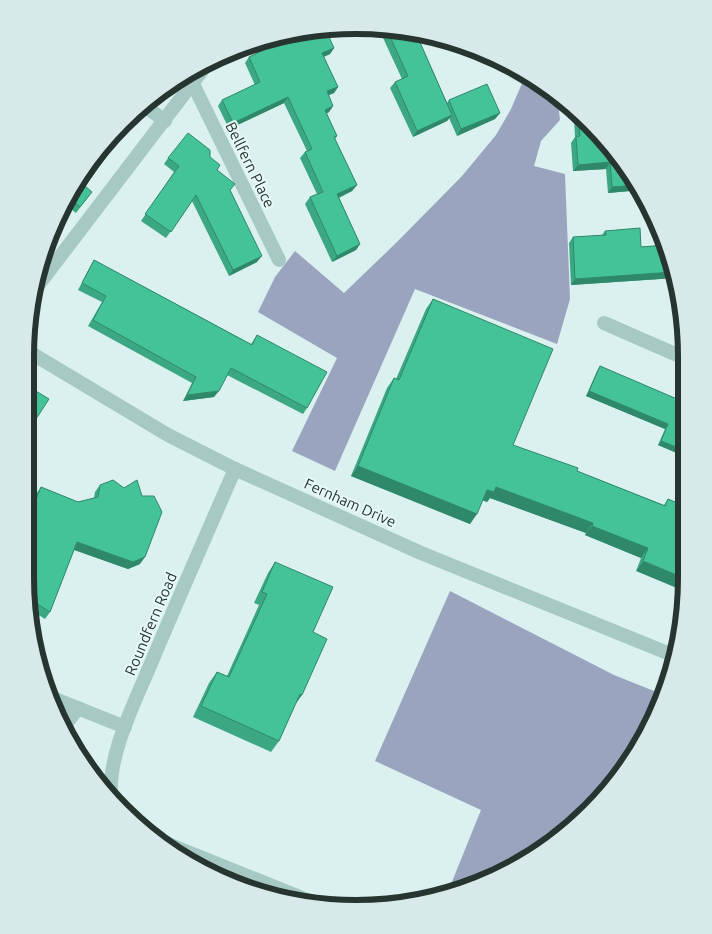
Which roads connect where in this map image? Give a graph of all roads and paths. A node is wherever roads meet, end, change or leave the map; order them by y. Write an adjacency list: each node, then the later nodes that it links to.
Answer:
1 (200, 74): 2 (street)
2 (193, 84): 4 (street); 5 (street, Bellfern Place)
3 (149, 109): 4 (street)
4 (165, 121): 6 (street)
5 (279, 260)
6 (44, 278)
7 (604, 323): 9 (street)
8 (34, 355): 10 (street, Fernham Drive)
9 (678, 355)
10 (235, 469): 11 (street, Fernham Drive); 15 (street, Roundfern Road)
11 (669, 654)
12 (58, 700): 13 (street)
13 (78, 708): 14 (street); 15 (street)
14 (68, 722)
15 (125, 727): 16 (street, Roundfern Road)
16 (110, 786)
17 (185, 851): 18 (street)
18 (293, 894)

